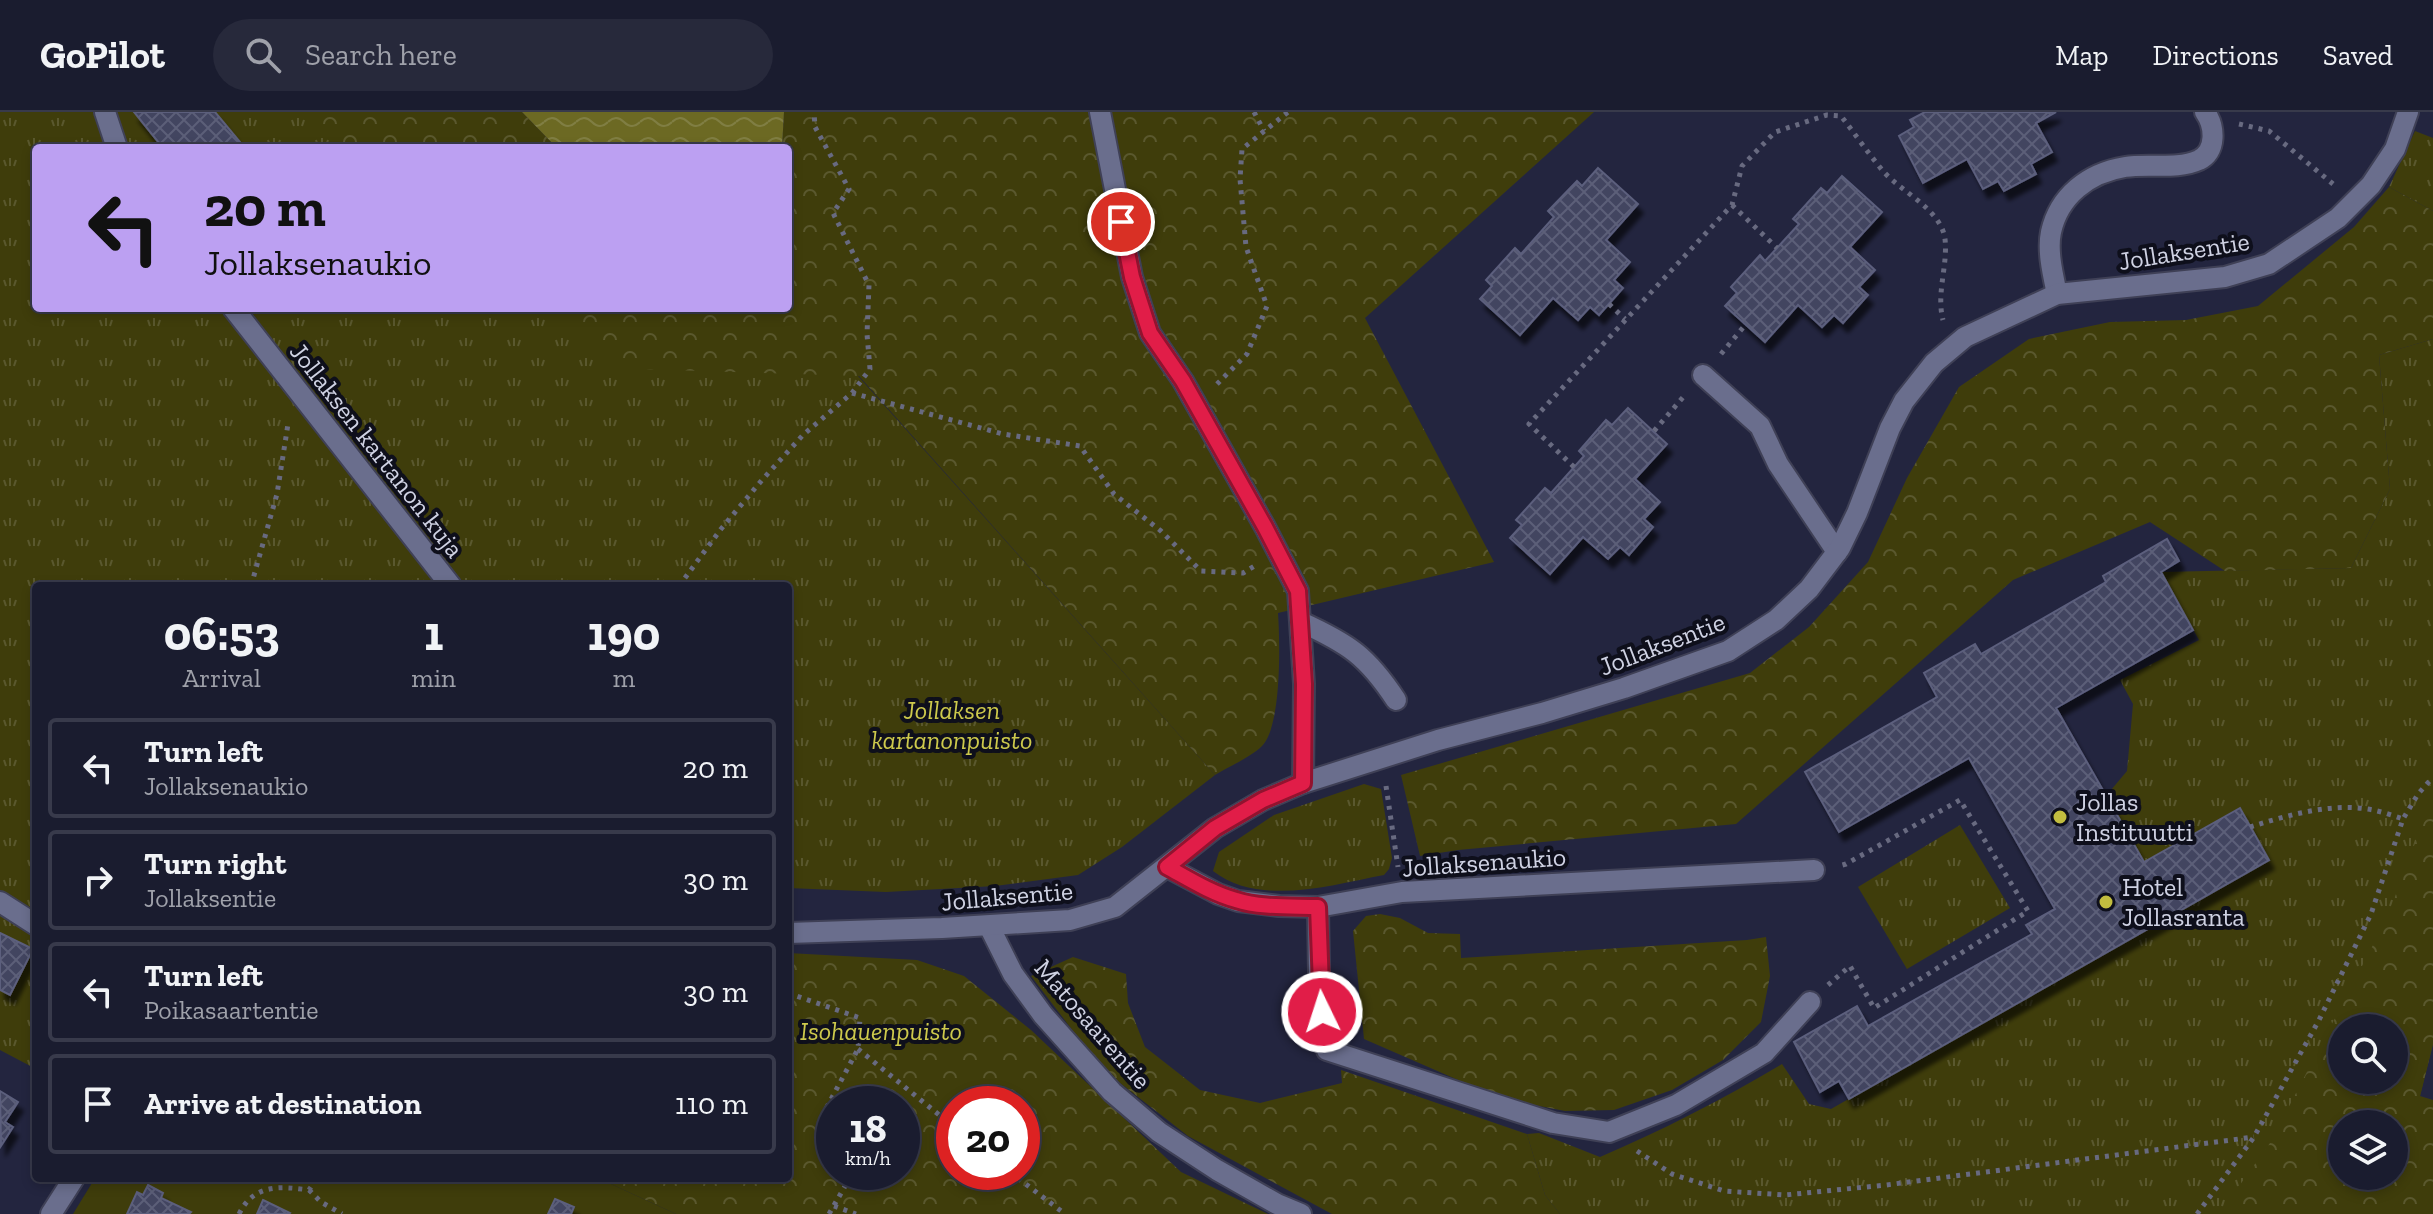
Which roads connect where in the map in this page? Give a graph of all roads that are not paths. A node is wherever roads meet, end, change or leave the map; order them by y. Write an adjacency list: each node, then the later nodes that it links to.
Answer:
1 (105, 112): 5 (street)
2 (1100, 112): 11 (street)
3 (2408, 112): 6 (street, Jollaksentie)
4 (2208, 116): 6 (street)
5 (116, 144)
6 (2057, 294): 9 (street, Jollaksentie)
7 (236, 312): 10 (street, Jollaksen kartanon kuja)
8 (1703, 375): 9 (street)
9 (1837, 552): 13 (street, Jollaksentie)
10 (448, 582)
11 (1301, 622): 12 (street); 13 (street)
12 (1396, 700)
13 (1303, 783): 14 (street, Jollaksentie)
14 (1167, 867): 17 (street, Jollaksenaukio); 19 (street, Jollaksentie)
15 (1814, 870): 17 (street, Jollaksenaukio)
16 (0, 902): 18 (street)
17 (1318, 907): 21 (street)
18 (32, 922)
19 (989, 926): 20 (street, Jollaksentie); 24 (street, Matosaarentie)
20 (792, 933)
21 (1810, 1002)
22 (71, 1182): 23 (street)
23 (51, 1214)
24 (1301, 1214)

